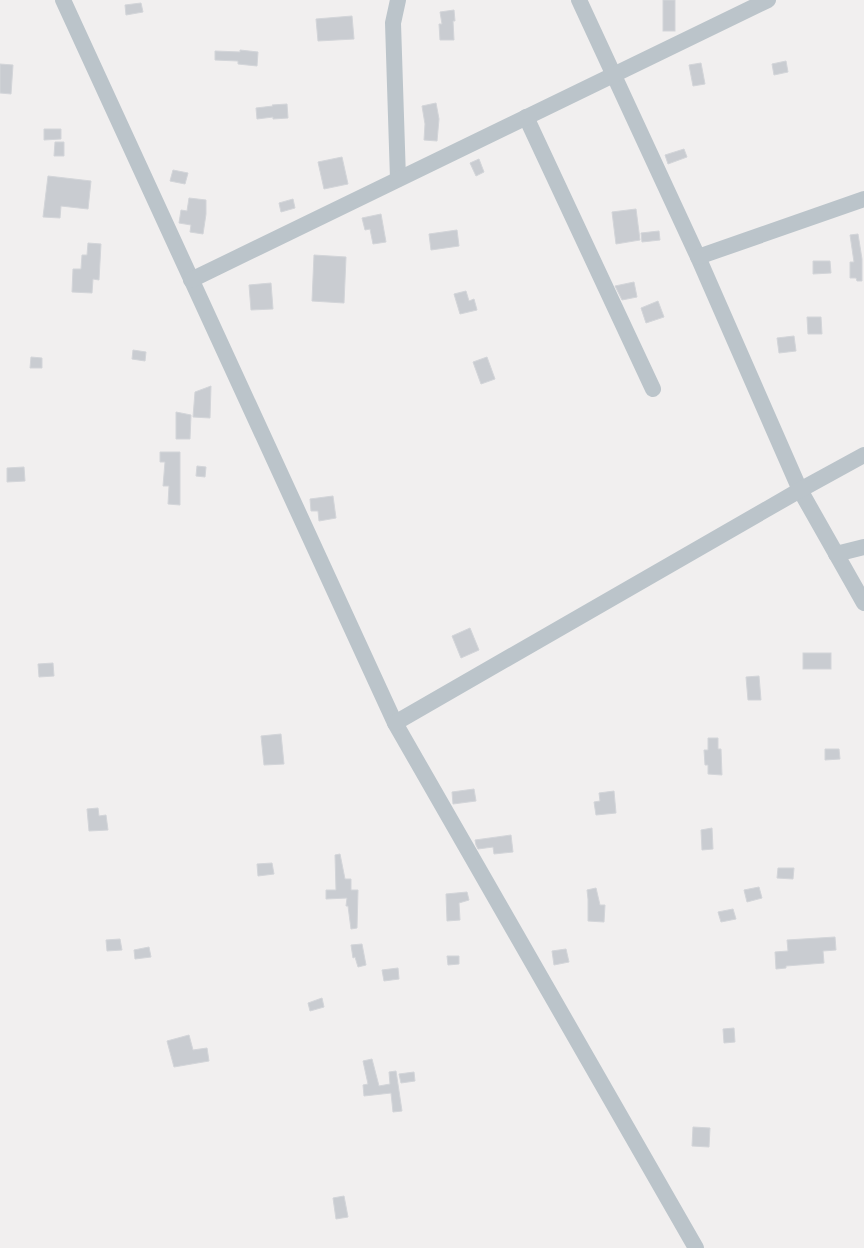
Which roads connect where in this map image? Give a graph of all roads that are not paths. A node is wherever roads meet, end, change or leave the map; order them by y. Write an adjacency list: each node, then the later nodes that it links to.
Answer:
1 (63, 0): 10 (street)
2 (398, 0): 7 (street)
3 (579, 0): 5 (street)
4 (768, 0): 5 (street)
5 (614, 75): 6 (street); 9 (street)
6 (526, 117): 7 (street); 11 (street)
7 (398, 179): 10 (street)
8 (864, 200): 9 (street)
9 (698, 257): 13 (street)
10 (192, 280): 17 (street)
11 (653, 389)
12 (864, 455): 13 (street)
13 (800, 490): 15 (street); 17 (street)
14 (864, 547): 15 (street)
15 (836, 554): 16 (street)
16 (864, 603)
17 (395, 723): 18 (street)
18 (696, 1248)

